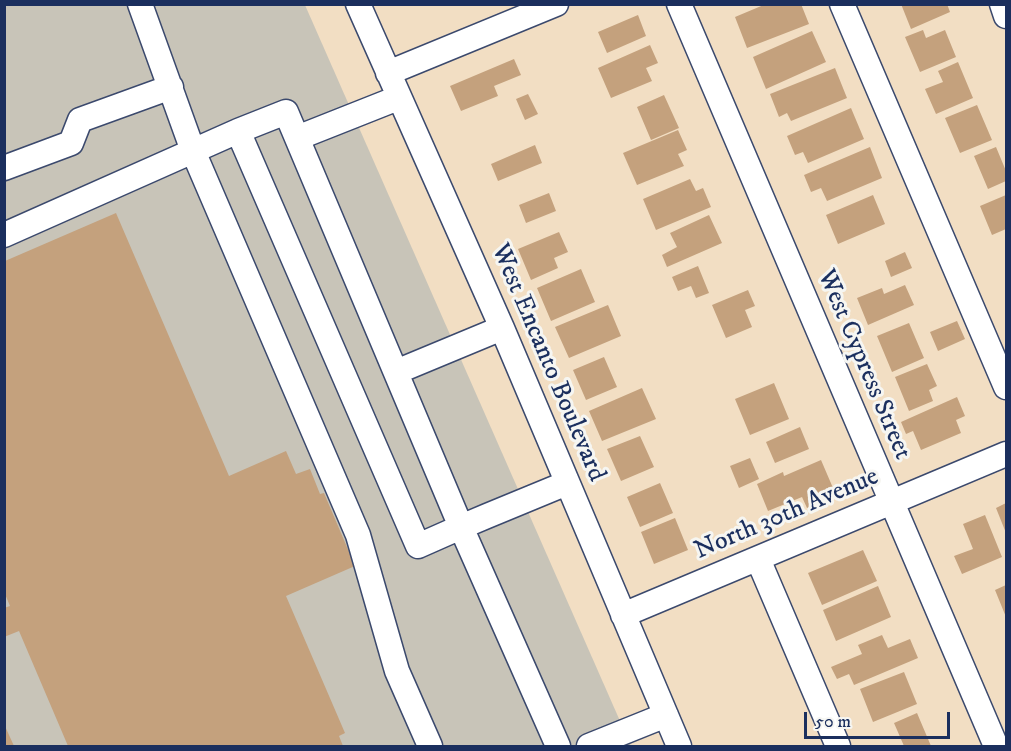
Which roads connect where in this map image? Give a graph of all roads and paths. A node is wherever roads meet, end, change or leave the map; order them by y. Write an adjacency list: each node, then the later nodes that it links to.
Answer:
1 (140, 4): 9 (street)
2 (358, 4): 8 (street, West Encanto Boulevard)
3 (556, 4): 8 (street)
4 (679, 4): 21 (street, West Cypress Street)
5 (842, 4): 18 (street)
6 (1002, 4): 7 (street)
7 (1006, 16)
8 (388, 73): 10 (street, West Encanto Boulevard)
9 (171, 87): 13 (street); 14 (street)
10 (398, 98): 12 (street); 16 (street, West Encanto Boulevard)
11 (238, 131): 12 (street); 13 (street); 22 (street)
12 (297, 138): 17 (street)
13 (193, 151): 15 (street); 26 (street)
14 (4, 168)
15 (4, 235)
16 (502, 328): 17 (street); 20 (street, West Encanto Boulevard)
17 (396, 372): 22 (street)
18 (1006, 387)
19 (1006, 454): 21 (street, North 30th Avenue)
20 (567, 483): 22 (street); 24 (street, West Encanto Boulevard)
21 (891, 503): 23 (street, North 30th Avenue); 31 (street, West Cypress Street)
22 (461, 527): 27 (street)
23 (758, 559): 24 (street, North 30th Avenue); 30 (street)
24 (623, 615): 25 (street, West Encanto Boulevard)
25 (666, 715): 28 (street); 29 (street, West Encanto Boulevard)
26 (430, 747)
27 (558, 747)
28 (589, 747)
29 (679, 747)
30 (838, 747)
31 (996, 747)

